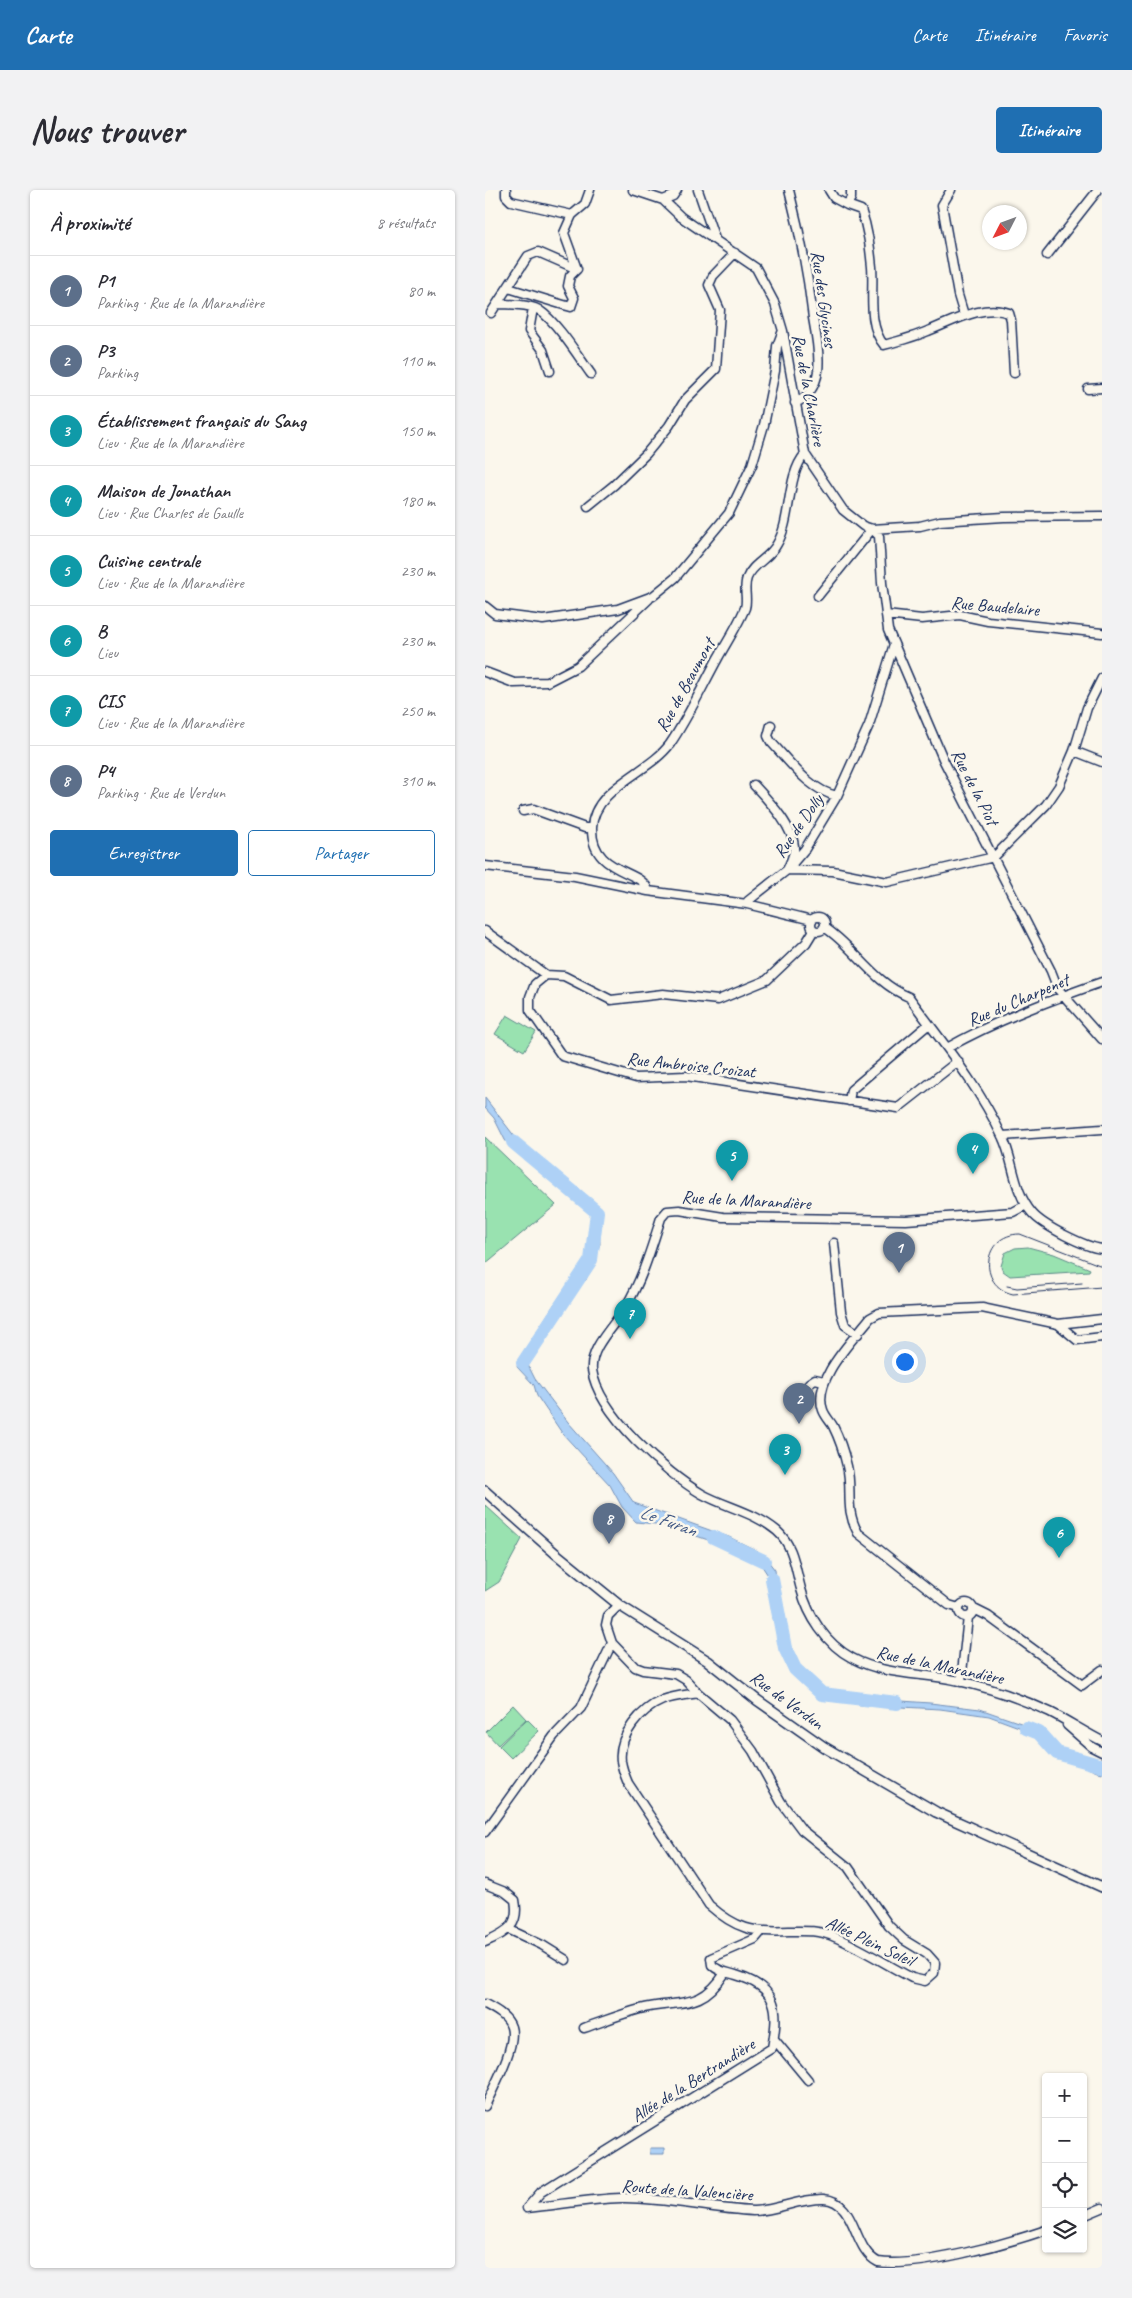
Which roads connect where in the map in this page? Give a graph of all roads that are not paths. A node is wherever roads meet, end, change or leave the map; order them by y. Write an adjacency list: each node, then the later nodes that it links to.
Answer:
1 (506, 190): 13 (street)
2 (590, 190): 13 (street)
3 (633, 190): 11 (street)
4 (677, 190): 11 (street)
5 (698, 190): 14 (street)
6 (789, 190): 32 (street, Rue des Glycines)
7 (829, 190): 12 (street)
8 (851, 190): 12 (street)
9 (951, 190): 23 (street)
10 (1098, 190): 16 (street)
11 (663, 200): 14 (street, Rue de la Charlière)
12 (847, 205): 23 (street)
13 (572, 215): 17 (street)
14 (715, 239): 15 (street, Rue de la Charlière)
15 (735, 253): 24 (street, Rue de la Charlière); 34 (street)
16 (1047, 255)
17 (577, 269): 18 (street); 19 (street)
18 (508, 288): 19 (street); 20 (street)
19 (539, 298): 21 (street)
20 (497, 304): 21 (street); 22 (street)
21 (531, 308): 26 (street); 29 (street)
22 (491, 313)
23 (964, 315): 28 (street)
24 (783, 331): 25 (street, Rue de la Charlière); 27 (street)
25 (787, 365): 27 (street); 32 (street, Rue de la Charlière)
26 (550, 371)
27 (775, 371): 37 (street)
28 (1014, 373)
29 (591, 374)
30 (1102, 388): 31 (street)
31 (1088, 389)
32 (795, 403): 33 (street, Rue de la Charlière)
33 (805, 454): 36 (street, Rue de la Charlière); 51 (street, Rue de Beaumont)
34 (588, 506)
35 (1102, 516): 36 (street)
36 (872, 529): 38 (street); 40 (street, Rue de la Piot)
37 (653, 596): 39 (street); 43 (street)
38 (818, 596)
39 (485, 606)
40 (886, 615): 41 (street, Rue Baudelaire); 42 (street, Rue de la Piot)
41 (1102, 633)
42 (894, 644): 49 (street, Rue de Dolly); 52 (street, Rue de la Piot)
43 (485, 672)
44 (1102, 678): 46 (street)
45 (771, 725): 49 (street)
46 (1074, 751): 47 (street); 52 (street)
47 (1102, 762)
48 (754, 785): 54 (street)
49 (837, 796): 54 (street, Rue de Dolly)
50 (523, 811): 51 (street)
51 (592, 828): 55 (street)
52 (994, 858): 54 (street); 63 (street, Rue de la Piot)
53 (485, 866): 55 (street)
54 (787, 870): 56 (street, Rue de Dolly)
55 (648, 891): 56 (street)
56 (747, 904): 57 (street)
57 (812, 920): 58 (street); 59 (street)
58 (824, 927): 59 (street); 64 (street)
59 (815, 930): 61 (street)
60 (485, 931): 61 (street)
61 (546, 975): 68 (street, Rue Ambroise Croizat)
62 (1102, 982): 63 (street, Rue du Charpenet)
63 (1064, 995): 65 (street, Rue de la Piot); 66 (street, Rue du Charpenet)
64 (929, 1024): 66 (street); 68 (street)
65 (1102, 1039)
66 (947, 1048): 67 (street)
67 (958, 1061): 68 (street, Rue Ambroise Croizat); 70 (street)
68 (849, 1101)
69 (1102, 1129): 70 (street)
70 (1002, 1136): 71 (street)
71 (1025, 1205): 73 (street); 87 (street, Rue de la Marandière)
72 (833, 1243): 76 (street)
73 (1102, 1249)
74 (1102, 1319): 75 (street)
75 (1058, 1324): 76 (street); 77 (street)
76 (858, 1334): 78 (street)
77 (1102, 1337)
78 (824, 1380): 79 (street); 82 (street)
79 (805, 1399)
80 (485, 1491): 81 (main road, Rue de Verdun)
81 (619, 1605): 85 (street); 94 (main road, Rue de Verdun)
82 (959, 1608): 83 (street); 84 (street)
83 (974, 1609): 84 (street); 86 (street)
84 (969, 1617): 87 (street)
85 (612, 1643): 88 (street, Allée Plein Soleil); 92 (street)
86 (1102, 1670)
87 (961, 1682): 89 (street, Rue de la Marandière)
88 (698, 1693): 96 (street, Allée Plein Soleil); 96 (street, Allée Plein Soleil)
89 (1063, 1719): 90 (street, Rue de la Marandière); 91 (street, Rue de la Marandière)
90 (1102, 1741)
91 (1102, 1752)
92 (485, 1832)
93 (485, 1884): 95 (street)
94 (1102, 1887)
95 (508, 1929): 97 (street); 98 (street)
96 (761, 1932): 99 (street)
97 (485, 1942)
98 (565, 1960)
99 (725, 1973): 101 (street); 102 (street, Allée de la Bertrandière)
100 (485, 2004): 104 (street)
101 (584, 2028)
102 (773, 2039): 103 (street); 106 (street, Allée de la Bertrandière)
103 (807, 2080)
104 (489, 2088): 105 (street)
105 (485, 2106)
106 (527, 2208): 109 (street, Route de la Valencière)
107 (1102, 2208): 108 (street)
108 (1087, 2214)
109 (1042, 2231)

